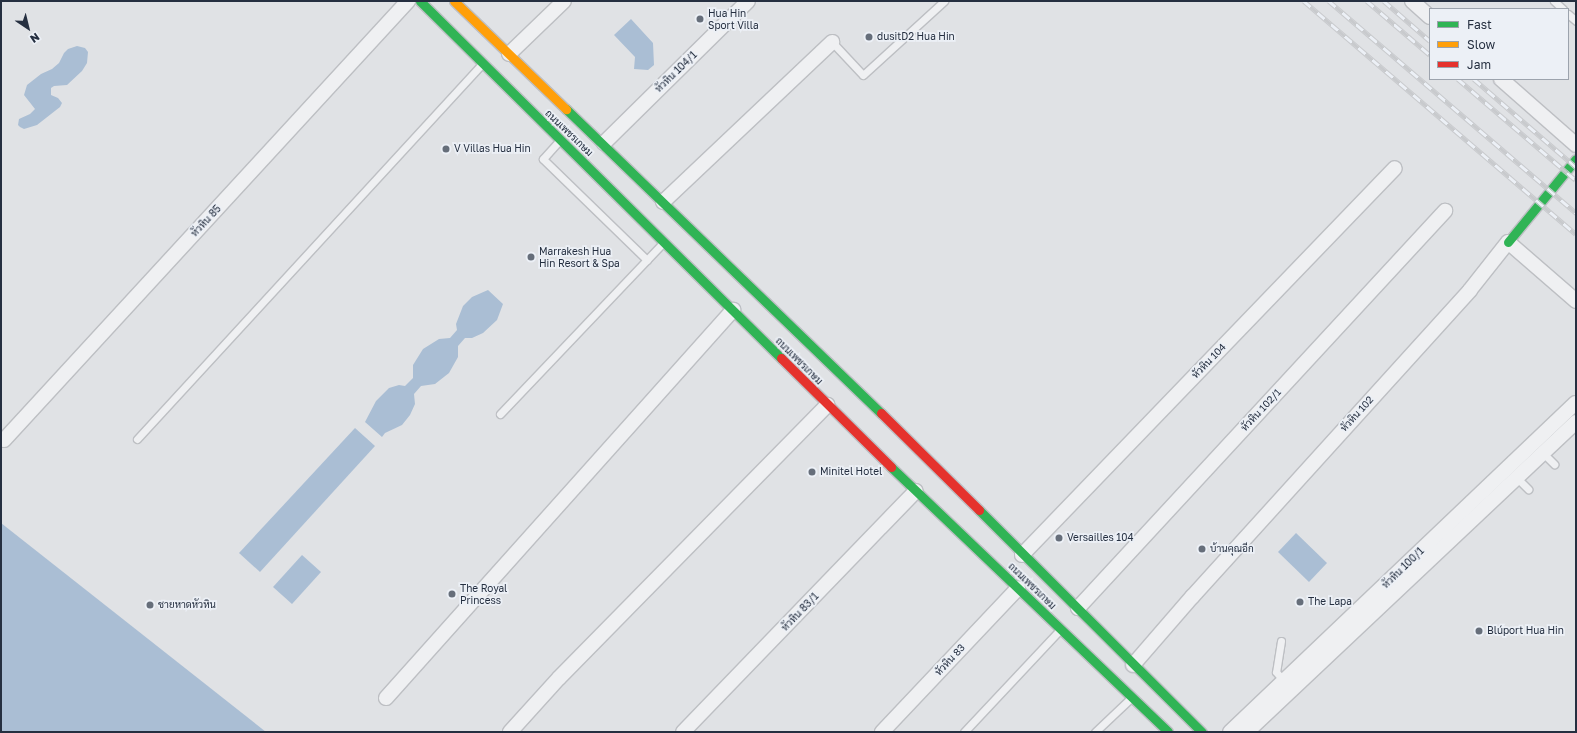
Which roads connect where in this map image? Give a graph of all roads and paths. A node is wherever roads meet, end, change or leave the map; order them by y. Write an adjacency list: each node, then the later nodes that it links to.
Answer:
1 (408, 1): 35 (street, หัวหิน 85)
2 (420, 1): 13 (main road, ถนนเพชรเกษม)
3 (454, 1): 12 (main road, ถนนเพชรเกษม)
4 (564, 1): 12 (street)
5 (748, 1): 16 (street, หัวหิน 104/1)
6 (944, 1): 11 (lane)
7 (1412, 1): 10 (street)
8 (1554, 1): 9 (lane)
9 (1562, 8)
10 (1429, 16)
11 (832, 42): 20 (street)
12 (509, 54): 16 (main road, ถนนเพชรเกษม)
13 (483, 63): 15 (main road, ถนนเพชรเกษม); 34 (lane)
14 (1502, 80): 17 (street)
15 (560, 140): 22 (main road, ถนนเพชรเกษม); 24 (lane)
16 (604, 143): 20 (main road, ถนนเพชรเกษม)
17 (1576, 145)
18 (1576, 159): 23 (main road, หัวหิน 102)
19 (1395, 168): 41 (street, หัวหิน 104)
20 (663, 202): 27 (main road, ถนนเพชรเกษม)
21 (1445, 211): 43 (street, หัวหิน 102/1)
22 (664, 241): 24 (lane); 26 (main road, ถนนเพชรเกษม)
23 (1508, 242): 25 (street); 46 (street, หัวหิน 102)
24 (647, 260): 31 (lane)
25 (1576, 301)
26 (733, 310): 28 (main road, ถนนเพชรเกษม); 49 (street)
27 (850, 382): 28 (main road); 30 (main road, ถนนเพชรเกษม)
28 (835, 397): 33 (main road, ถนนเพชรเกษม); 50 (street)
29 (1576, 403): 36 (street, หัวหิน 100/1)
30 (874, 406): 33 (main road); 41 (main road, ถนนเพชรเกษม)
31 (500, 414)
32 (1576, 422): 36 (street, หัวหิน 100/1)
33 (851, 428): 40 (main road, ถนนเพชรเกษม)
34 (137, 439)
35 (4, 440)
36 (1539, 448): 37 (lane); 38 (street, หัวหิน 100/1)
37 (1554, 464)
38 (1512, 473): 39 (lane); 47 (street, หัวหิน 100/1); 58 (street, หัวหิน 100/1)
39 (1528, 489)
40 (916, 491): 42 (main road, ถนนเพชรเกษม); 51 (street, หัวหิน 83/1)
41 (1022, 555): 43 (main road, ถนนเพชรเกษม)
42 (1018, 588): 44 (main road, ถนนเพชรเกษม); 52 (street, หัวหิน 83)
43 (1078, 608): 46 (main road, ถนนเพชรเกษม)
44 (1060, 629): 48 (main road, ถนนเพชรเกษม); 53 (lane)
45 (1281, 641): 47 (lane)
46 (1133, 665): 56 (main road, ถนนเพชรเกษม)
47 (1284, 681): 57 (street, หัวหิน 100/1)
48 (1132, 697): 54 (lane); 55 (main road, ถนนเพชรเกษม)
49 (386, 698)
50 (510, 732)
51 (683, 732)
52 (882, 732)
53 (964, 732)
54 (1095, 732)
55 (1167, 732)
56 (1202, 732)
57 (1230, 732)
58 (1247, 732)

